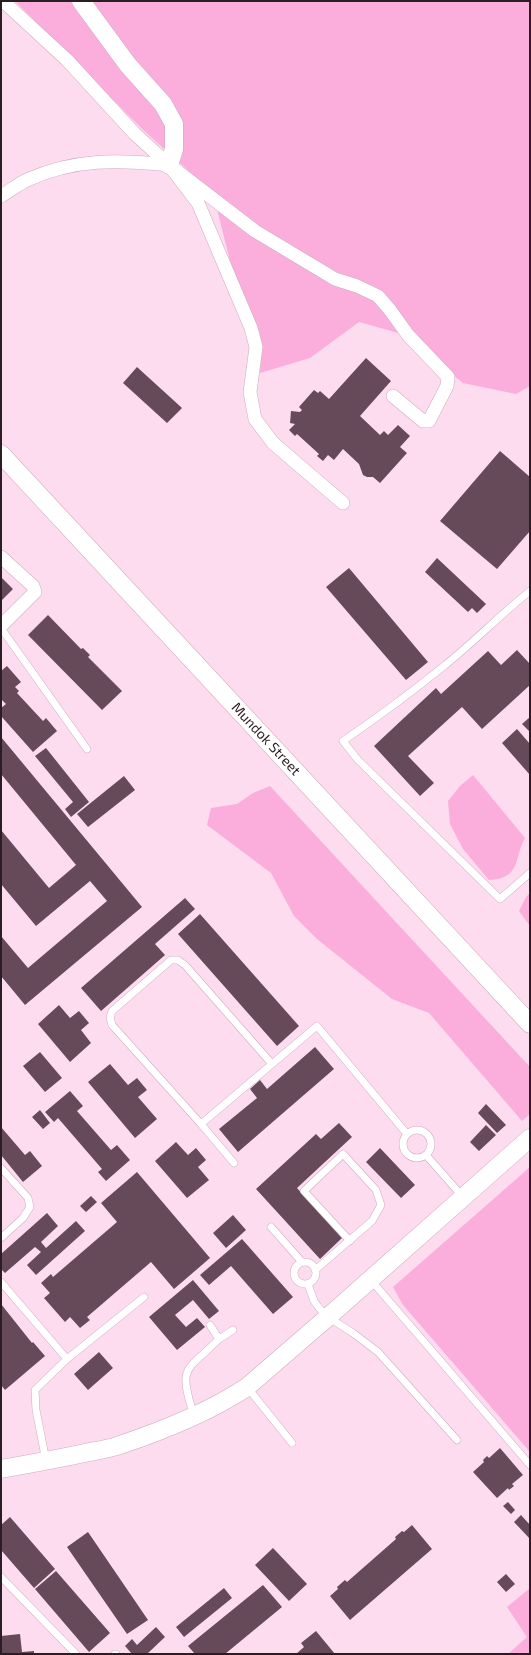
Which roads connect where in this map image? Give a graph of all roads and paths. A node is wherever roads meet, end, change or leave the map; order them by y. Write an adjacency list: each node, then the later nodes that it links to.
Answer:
1 (3, 1): 3 (street)
2 (81, 1): 3 (street)
3 (170, 165): 4 (street); 5 (street); 7 (street)
4 (1, 196)
5 (393, 396)
6 (1, 454): 13 (street, Mundok Street)
7 (343, 503)
8 (1, 557): 10 (street)
9 (530, 591): 12 (lane)
10 (1, 627): 11 (lane)
11 (87, 749)
12 (530, 873)
13 (530, 1024)
14 (272, 1064): 15 (lane); 15 (lane); 16 (lane)
15 (201, 1124): 19 (lane)
16 (407, 1134): 18 (lane); 18 (lane)
17 (530, 1138): 21 (street)
18 (426, 1155): 21 (lane)
19 (234, 1163)
20 (1, 1168): 23 (lane)
21 (463, 1197): 27 (street)
22 (271, 1227): 25 (lane)
23 (1, 1238)
24 (350, 1241): 24 (lane); 26 (lane)
25 (302, 1262): 26 (lane); 29 (lane)
26 (315, 1270): 29 (lane)
27 (370, 1279): 31 (street); 41 (lane)
28 (1, 1282): 35 (lane)
29 (308, 1284): 31 (lane)
30 (144, 1297): 35 (lane)
31 (328, 1317): 36 (street); 38 (lane)
32 (210, 1325): 34 (lane)
33 (233, 1330): 34 (lane)
34 (219, 1339): 37 (lane)
35 (67, 1359): 40 (lane)
36 (247, 1387): 37 (street); 39 (lane)
37 (194, 1416): 40 (street)
38 (457, 1440)
39 (292, 1444)
40 (46, 1461): 42 (street)
41 (530, 1465)
42 (1, 1469)
43 (1, 1577): 44 (lane)
44 (76, 1654)

